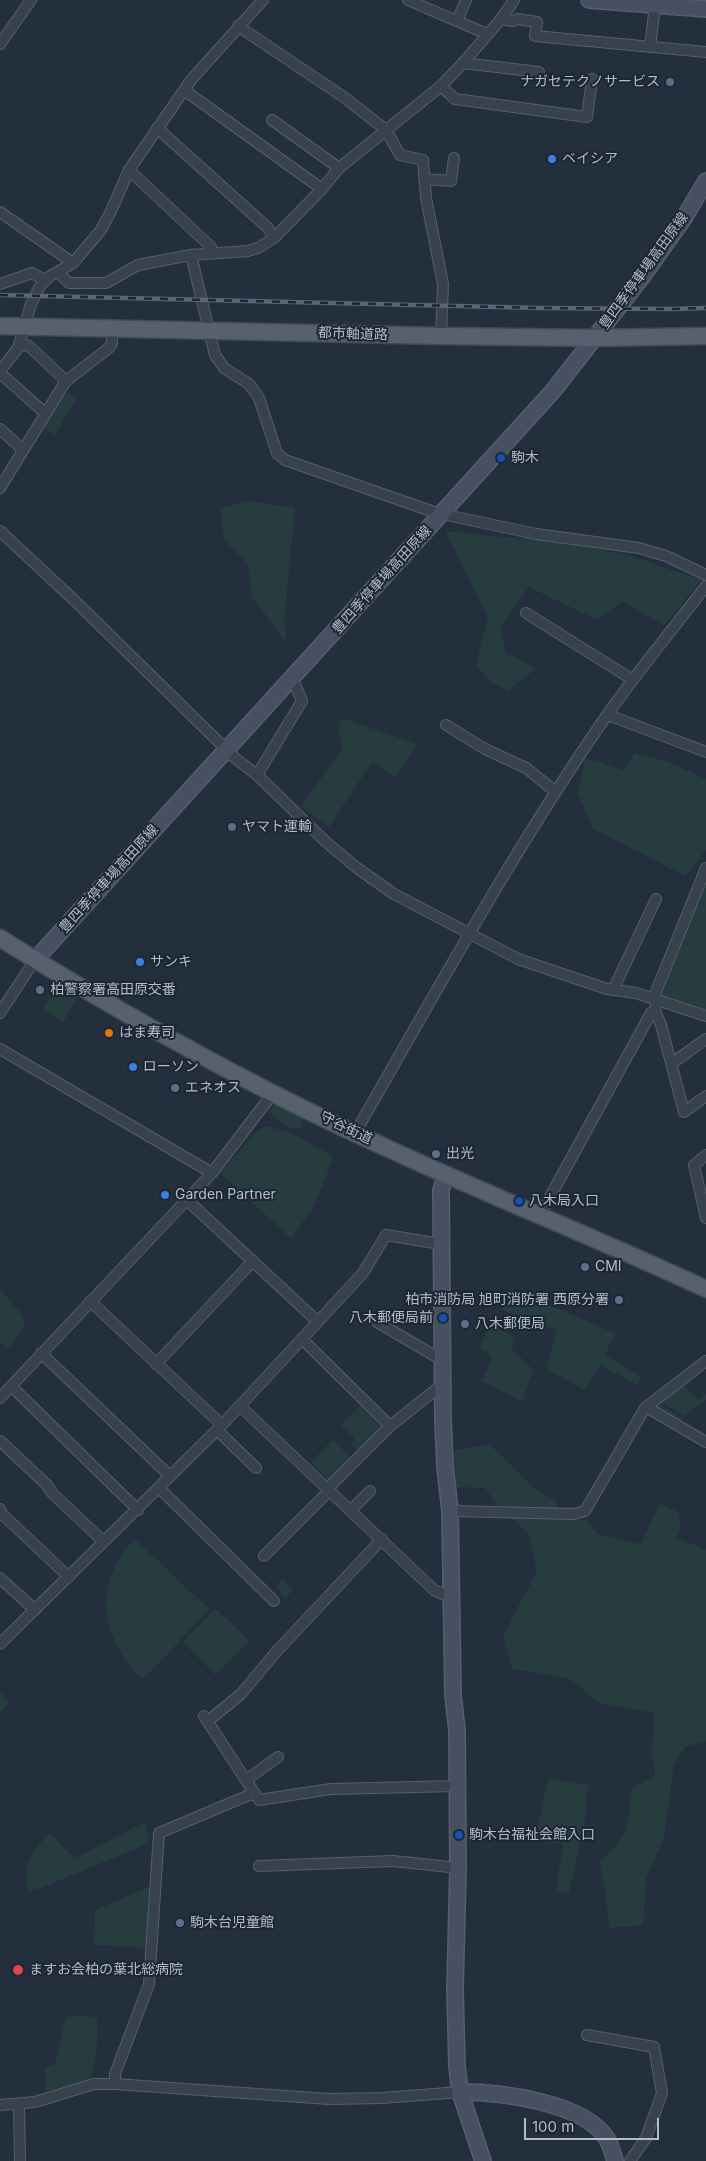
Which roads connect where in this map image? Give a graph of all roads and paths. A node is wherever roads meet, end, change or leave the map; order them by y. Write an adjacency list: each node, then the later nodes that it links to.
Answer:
1 (31, 0): 13 (street)
2 (263, 0): 11 (street)
3 (466, 0): 10 (street)
4 (514, 0): 9 (street)
5 (589, 0): 7 (street)
6 (415, 1): 10 (street)
7 (655, 6): 8 (street); 14 (street)
8 (706, 9)
9 (501, 19): 12 (street); 14 (street)
10 (456, 21): 12 (street)
11 (238, 26): 20 (street); 23 (street)
12 (488, 34): 16 (street)
13 (0, 44)
14 (650, 47): 15 (street)
15 (706, 52)
16 (463, 63): 17 (street); 19 (street)
17 (539, 72)
18 (592, 79): 19 (street)
19 (441, 86): 23 (street)
20 (184, 90): 22 (street); 29 (street)
21 (272, 120): 25 (street)
22 (157, 128): 26 (street); 31 (street)
23 (386, 130): 25 (street); 27 (street)
24 (454, 158): 27 (street)
25 (339, 168): 29 (street)
26 (129, 170): 32 (street); 34 (street)
27 (424, 179): 42 (street)
28 (706, 181): 44 (street, 豊四季停車場高田原線)
29 (322, 189): 31 (street)
30 (0, 212): 34 (street)
31 (274, 238): 32 (street)
32 (212, 254): 33 (street)
33 (191, 255): 35 (street); 41 (street)
34 (73, 263): 35 (street)
35 (58, 272): 36 (street)
36 (45, 280): 37 (street); 39 (street)
37 (0, 284)
38 (0, 326): 39 (main road, 都市軸道路)
39 (24, 326): 40 (main road, 都市軸道路); 45 (street)
40 (112, 329): 41 (main road, 都市軸道路); 47 (street)
41 (209, 330): 42 (main road, 都市軸道路); 52 (street)
42 (440, 336): 44 (main road, 都市軸道路)
43 (706, 336): 44 (main road, 都市軸道路)
44 (596, 338): 52 (street, 豊四季停車場高田原線)
45 (19, 344): 46 (street); 47 (street)
46 (0, 372): 48 (street)
47 (66, 381): 48 (street)
48 (45, 413): 50 (street)
49 (0, 429): 50 (street)
50 (23, 450): 51 (street)
51 (1, 485)
52 (442, 514): 54 (street); 57 (street, 豊四季停車場高田原線)
53 (0, 531): 61 (street)
54 (706, 575)
55 (706, 586): 58 (street)
56 (526, 613): 58 (street)
57 (292, 678): 61 (street, 豊四季停車場高田原線); 63 (street)
58 (633, 680): 59 (street)
59 (608, 715): 62 (street); 64 (street)
60 (446, 725): 64 (street)
61 (227, 750): 63 (street); 69 (street, 豊四季停車場高田原線)
62 (706, 752)
63 (257, 775): 67 (street)
64 (556, 792): 67 (street)
65 (706, 868): 71 (street)
66 (656, 899): 70 (street)
67 (470, 933): 70 (street); 79 (street)
68 (0, 938): 69 (main road, 守谷街道)
69 (35, 960): 72 (street); 77 (main road, 守谷街道)
70 (613, 990): 71 (street)
71 (655, 1003): 73 (street); 76 (street); 84 (street)
72 (0, 1013)
73 (706, 1016)
74 (706, 1039): 76 (street)
75 (0, 1049): 81 (street)
76 (672, 1064): 78 (street)
77 (273, 1093): 79 (main road, 守谷街道); 81 (street)
78 (706, 1096)
79 (355, 1133): 82 (main road, 守谷街道)
80 (706, 1155): 85 (street)
81 (212, 1173): 83 (street)
82 (446, 1175): 84 (main road, 守谷街道); 86 (street)
83 (187, 1200): 87 (street); 89 (street)
84 (540, 1215): 88 (main road, 守谷街道)
85 (706, 1218)
86 (441, 1244): 90 (street); 94 (street)
87 (252, 1262): 90 (street); 96 (street)
88 (706, 1289)
89 (90, 1301): 93 (street); 96 (street)
90 (318, 1322): 92 (street)
91 (377, 1322): 94 (street)
92 (302, 1339): 100 (street); 102 (street)
93 (41, 1352): 98 (street); 107 (street)
94 (443, 1358): 97 (street)
95 (706, 1361): 101 (street)
96 (156, 1364): 103 (street)
97 (443, 1384): 102 (street); 114 (street)
98 (11, 1386): 99 (street); 112 (street)
99 (0, 1398)
100 (240, 1406): 103 (street); 109 (street)
101 (646, 1407): 105 (street); 114 (street)
102 (390, 1426): 109 (street)
103 (220, 1427): 106 (street); 107 (street)
104 (0, 1441): 116 (street)
105 (706, 1442)
106 (256, 1468)
107 (170, 1476): 108 (street)
108 (159, 1488): 112 (street); 121 (street)
109 (329, 1489): 113 (street); 117 (street)
110 (370, 1491): 113 (street)
111 (0, 1510): 118 (street)
112 (138, 1510): 116 (street)
113 (351, 1510): 115 (street)
114 (450, 1511): 120 (street)
115 (382, 1539): 120 (street); 125 (street)
116 (104, 1542): 118 (street)
117 (264, 1556)
118 (69, 1577): 122 (street)
119 (0, 1578): 122 (street)
120 (451, 1594): 126 (street)
121 (274, 1601)
122 (35, 1610): 123 (street)
123 (0, 1644)
124 (278, 1757): 125 (street)
125 (246, 1780): 127 (street)
126 (458, 1786): 127 (street); 129 (street)
127 (254, 1793): 131 (street)
128 (258, 1866): 129 (street)
129 (458, 1868): 132 (street)
130 (587, 2035): 138 (street)
131 (115, 2084): 132 (street); 133 (street)
132 (460, 2092): 136 (street); 137 (street)
133 (19, 2104): 134 (street); 135 (street)
134 (0, 2106)
135 (20, 2161)
136 (483, 2161)
137 (615, 2161)
138 (630, 2161)

